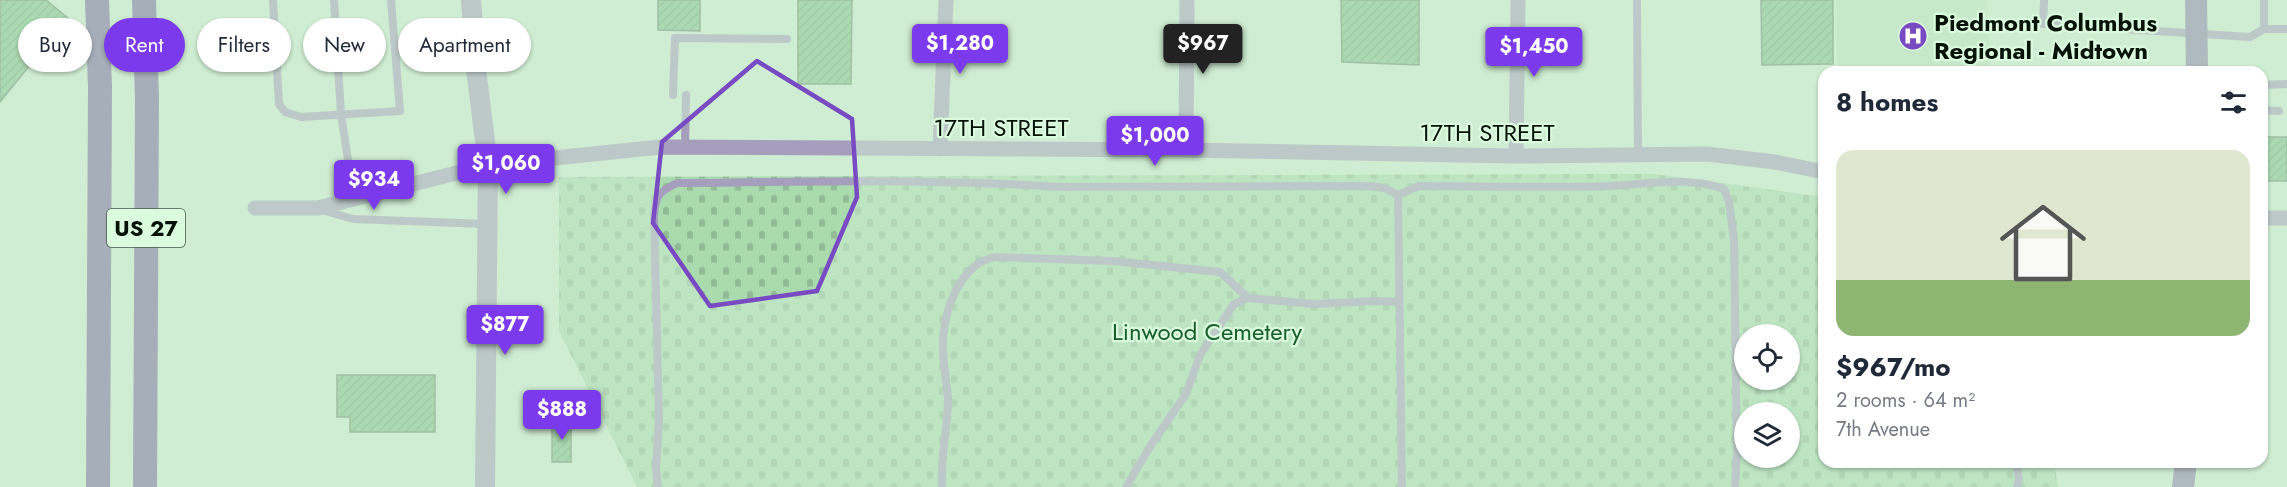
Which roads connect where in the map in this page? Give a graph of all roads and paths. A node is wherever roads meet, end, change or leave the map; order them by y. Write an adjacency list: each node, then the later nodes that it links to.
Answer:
1 (97, 0): 44 (main road, US 27)
2 (144, 0): 45 (main road, US 27)
3 (273, 0): 25 (lane)
4 (334, 0): 25 (lane)
5 (391, 0): 25 (lane)
6 (471, 0): 31 (street)
7 (946, 0): 27 (street)
8 (1187, 0): 28 (street)
9 (1518, 0): 30 (street)
10 (1637, 0): 29 (lane)
11 (2044, 0): 16 (lane)
12 (2196, 0): 16 (main road)
13 (2264, 0): 14 (lane)
14 (2264, 29): 15 (lane); 16 (lane)
15 (2287, 29)
16 (2196, 35): 18 (main road)
17 (787, 39): 21 (lane)
18 (2197, 66)
19 (2287, 84): 20 (lane)
20 (2268, 85)
21 (673, 95)
22 (686, 95): 26 (lane)
23 (2268, 110): 24 (lane)
24 (2279, 111)
25 (341, 114): 34 (lane)
26 (686, 148): 27 (street, 17TH STREET); 31 (street, 17TH STREET)
27 (940, 149): 28 (street, 17TH STREET)
28 (1186, 150): 30 (street, 17TH STREET)
29 (1638, 154): 30 (street, 17TH STREET); 32 (street, 17TH STREET)
30 (1516, 156)
31 (488, 165): 34 (street, 17TH STREET); 39 (street)
32 (1818, 171)
33 (1398, 195): 41 (lane); 47 (lane); 51 (lane)
34 (354, 199): 36 (street, 17TH STREET)
35 (255, 208): 36 (street, 17TH STREET)
36 (318, 208): 39 (lane)
37 (2268, 218): 38 (street)
38 (2287, 218)
39 (487, 224): 46 (street)
40 (1248, 298): 41 (lane); 48 (lane); 49 (lane)
41 (1399, 302): 50 (lane)
42 (2017, 468): 52 (lane)
43 (2186, 468): 53 (main road)
44 (98, 487)
45 (145, 487)
46 (486, 487)
47 (658, 487)
48 (942, 487)
49 (1126, 487)
50 (1402, 487)
51 (1735, 487)
52 (2017, 487)
53 (2183, 487)

